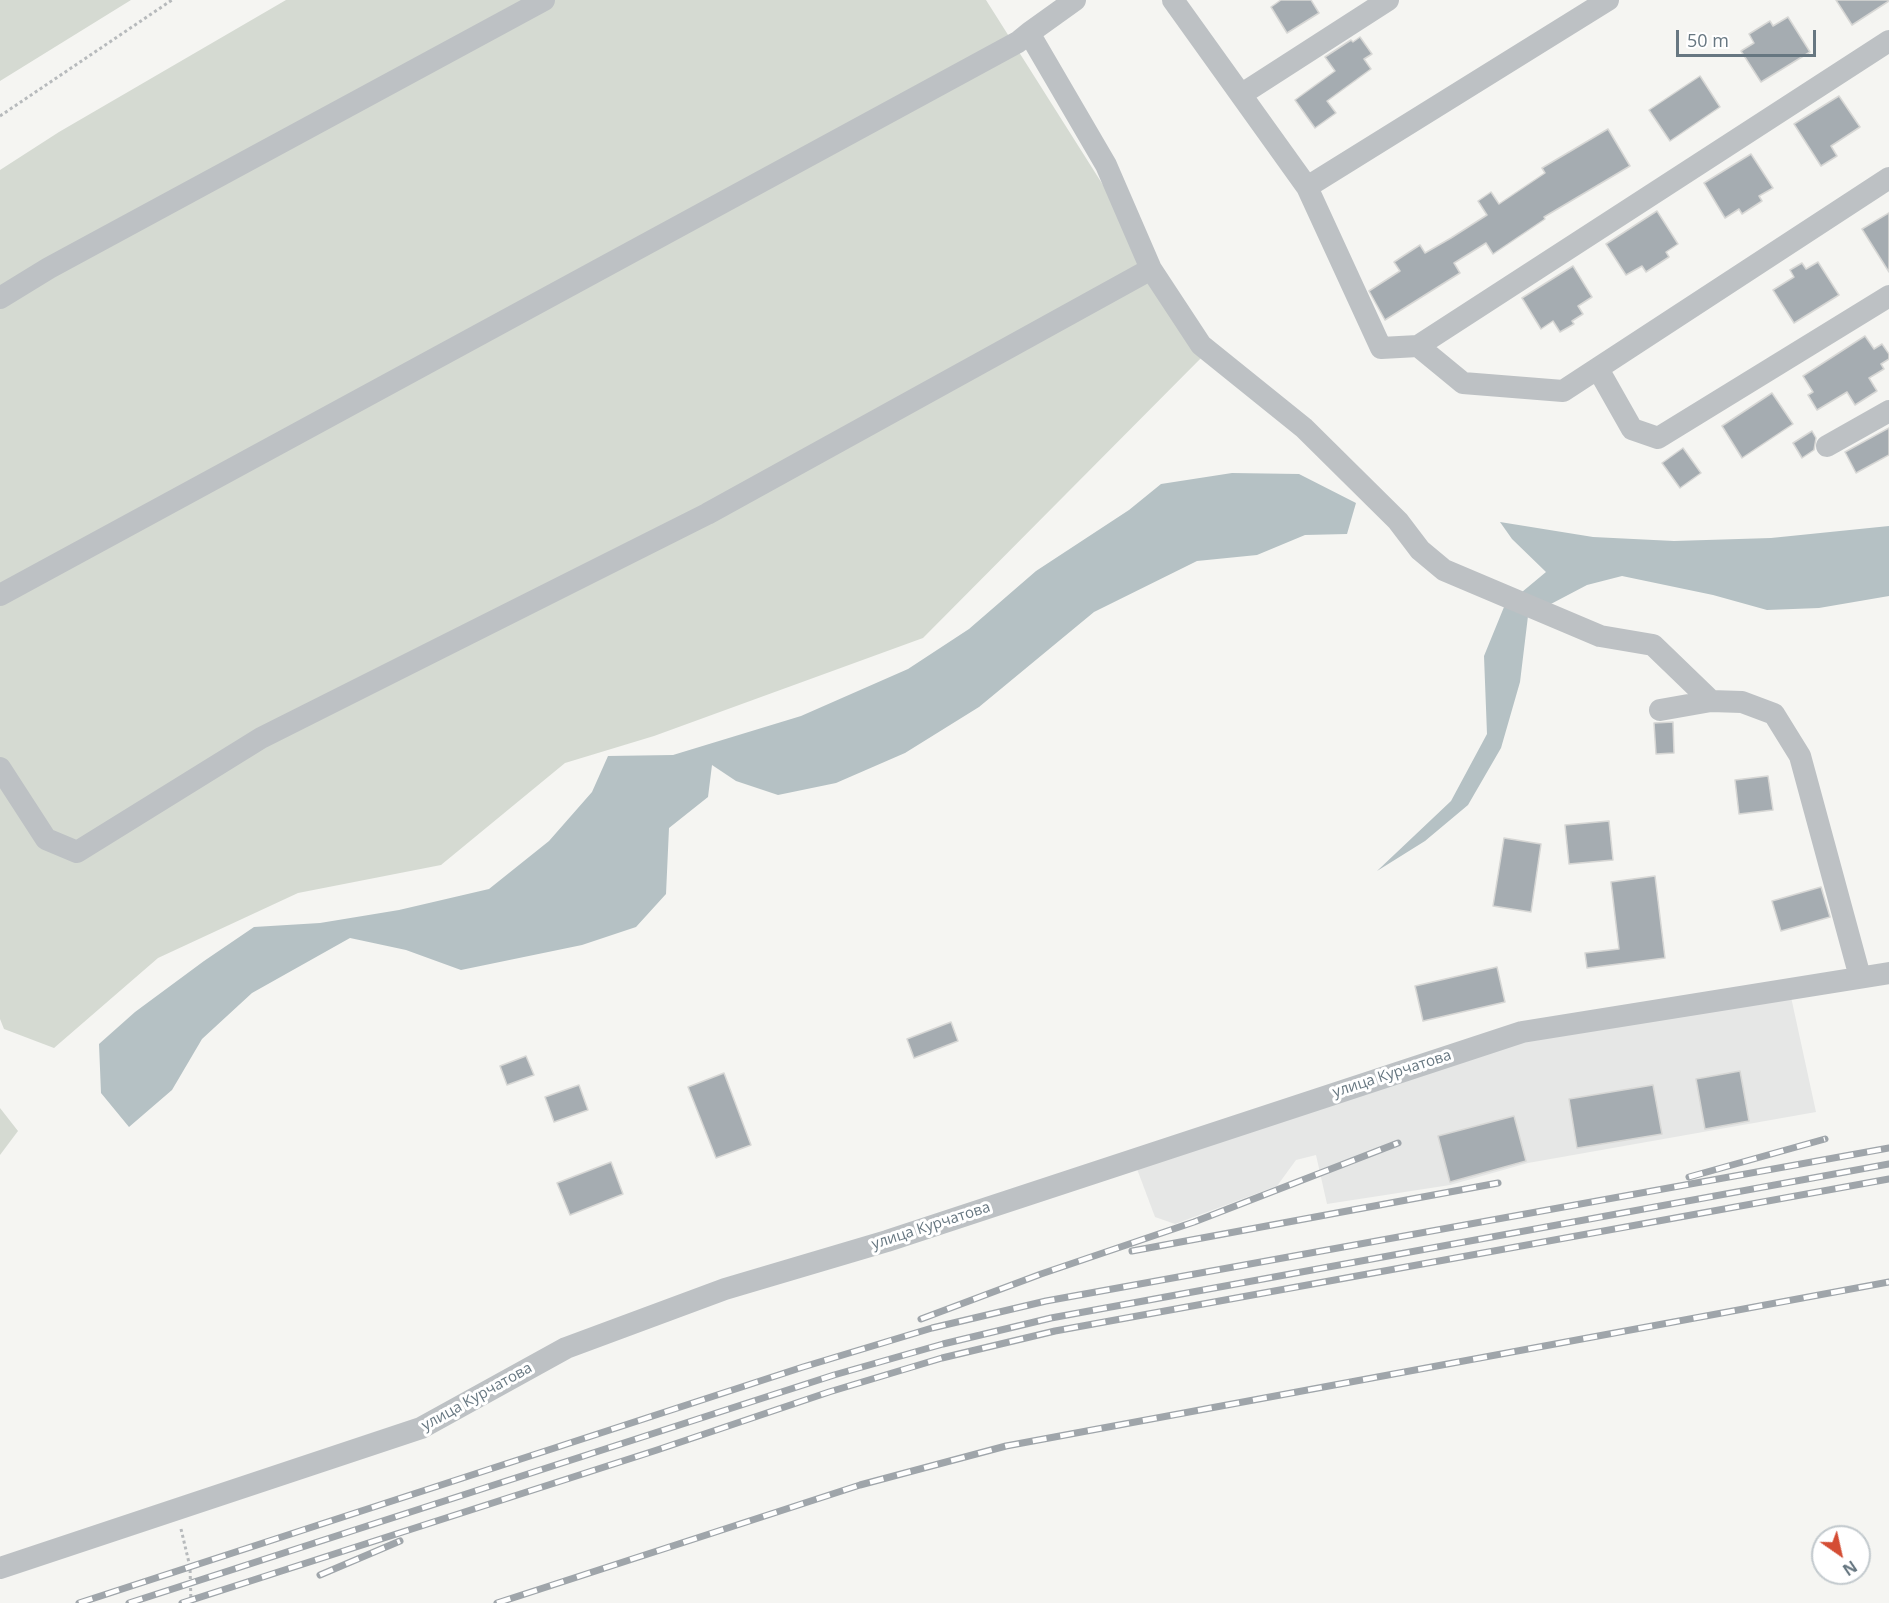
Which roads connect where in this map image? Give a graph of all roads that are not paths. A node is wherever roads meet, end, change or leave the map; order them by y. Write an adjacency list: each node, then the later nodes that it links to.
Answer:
1 (544, 0): 13 (street)
2 (1075, 0): 6 (street)
3 (1173, 0): 8 (street)
4 (1388, 0): 8 (street)
5 (1608, 0): 10 (street)
6 (1029, 33): 11 (street); 18 (street)
7 (1889, 41): 14 (street)
8 (1242, 94): 10 (street)
9 (1889, 178): 15 (street)
10 (1306, 187): 14 (street)
11 (1151, 269): 19 (street); 21 (street)
12 (1889, 296): 15 (street)
13 (0, 298)
14 (1418, 346): 15 (street)
15 (1598, 369)
16 (1889, 411): 17 (street)
17 (1827, 446)
18 (0, 595)
19 (1711, 701): 20 (street); 23 (street)
20 (1660, 710)
21 (0, 768)
22 (1889, 973): 23 (street, улица Курчатова)
23 (1860, 977): 24 (street, улица Курчатова)
24 (0, 1568)

